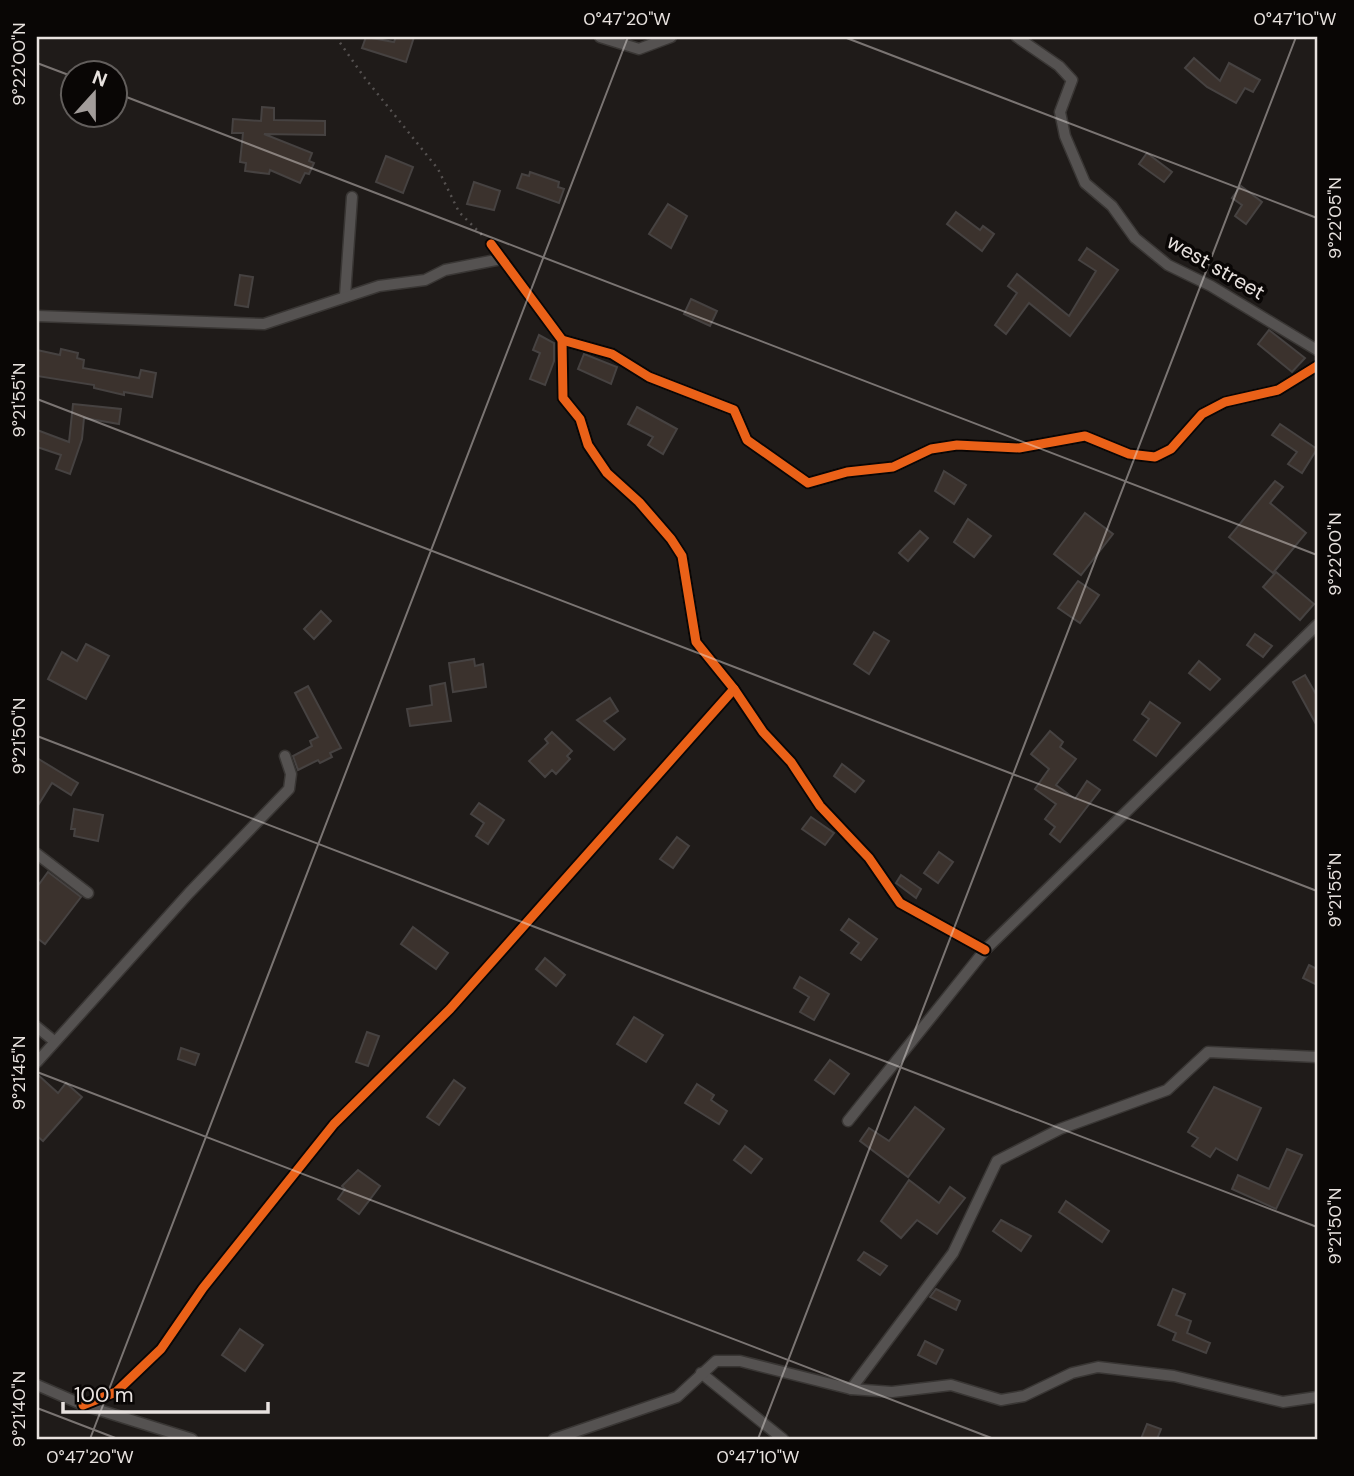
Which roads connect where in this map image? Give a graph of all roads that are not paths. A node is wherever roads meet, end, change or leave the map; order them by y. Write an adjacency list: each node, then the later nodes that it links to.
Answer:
1 (600, 37): 3 (street)
2 (1017, 37): 10 (street, west street)
3 (669, 39)
4 (352, 197): 7 (street)
5 (491, 244): 6 (street)
6 (500, 259): 7 (street); 9 (street)
7 (345, 296): 8 (street)
8 (37, 316)
9 (562, 340): 11 (street); 13 (street)
10 (1317, 350)
11 (1317, 366)
12 (1317, 625): 17 (street)
13 (734, 689): 17 (street); 27 (street)
14 (285, 756): 19 (street)
15 (37, 854): 16 (street)
16 (88, 893)
17 (985, 950): 22 (street)
18 (37, 1027): 19 (street)
19 (54, 1041): 21 (street)
20 (1317, 1057): 25 (street)
21 (37, 1062)
22 (848, 1121)
23 (701, 1373): 25 (street); 29 (street); 30 (street)
24 (37, 1385): 27 (street)
25 (851, 1388): 26 (street)
26 (1317, 1397)
27 (83, 1405): 28 (street)
28 (192, 1439)
29 (554, 1439)
30 (783, 1439)

